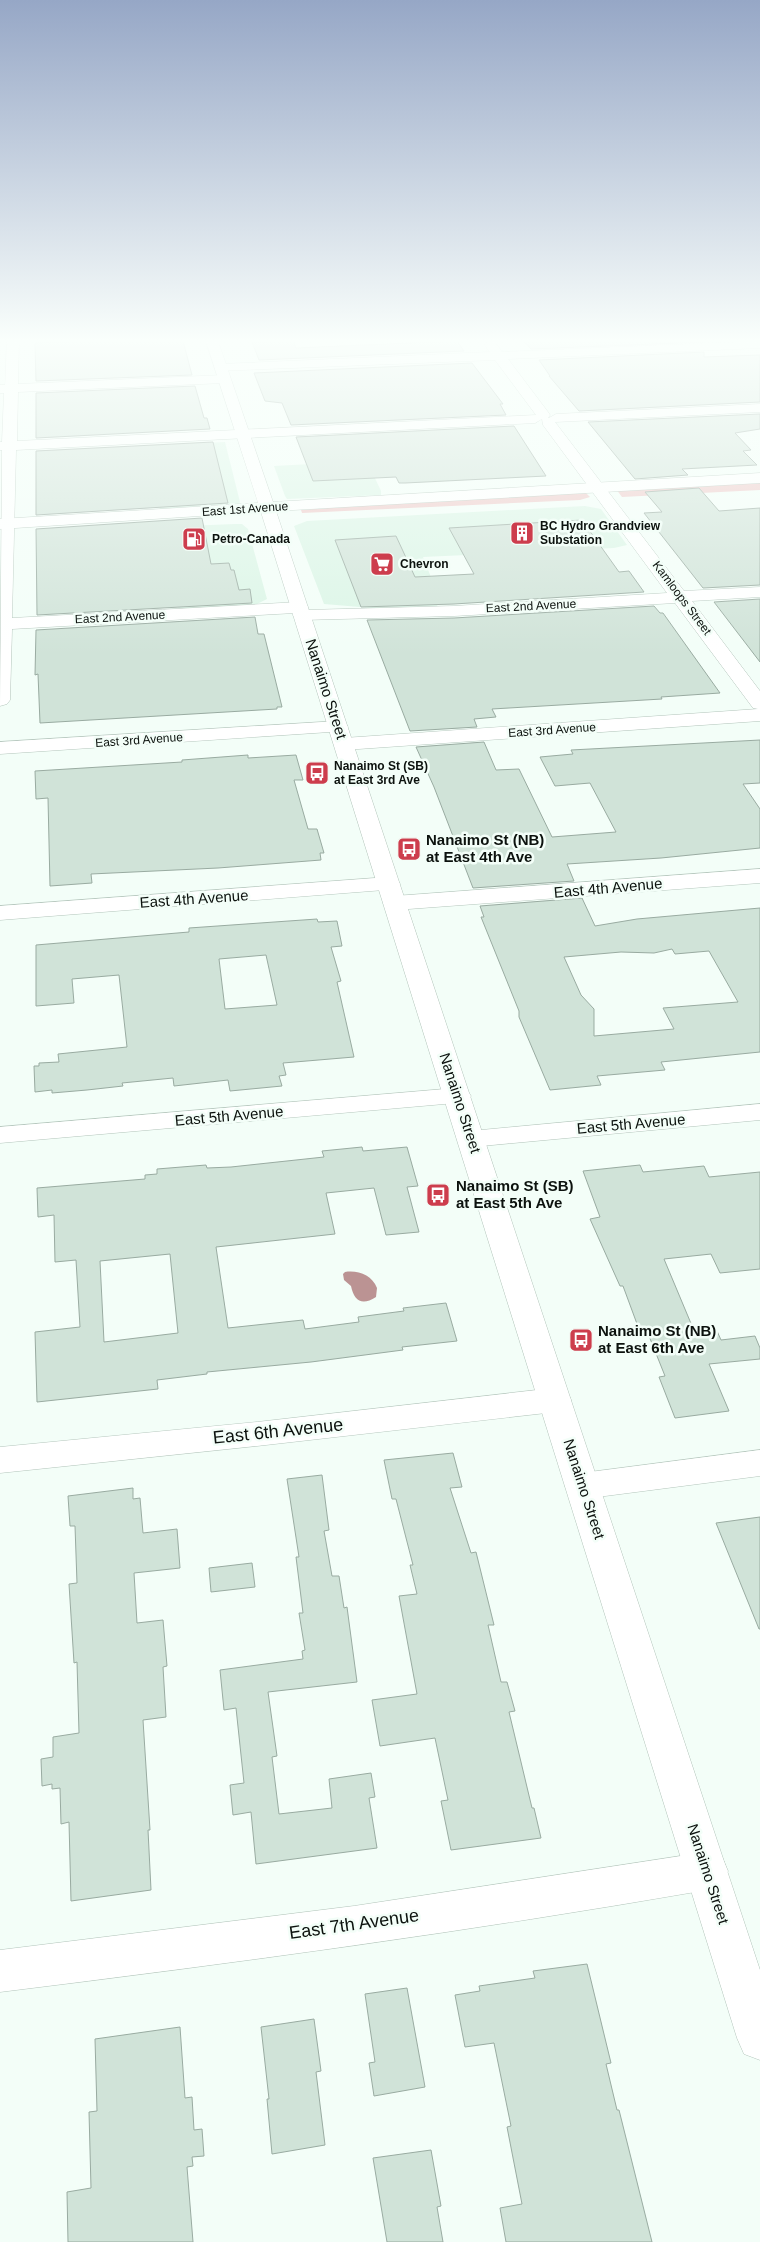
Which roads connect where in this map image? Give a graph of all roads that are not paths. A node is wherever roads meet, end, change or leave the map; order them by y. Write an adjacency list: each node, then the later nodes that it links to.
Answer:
1 (5, 446): 10 (street)
2 (247, 446): 9 (street, Nanaimo Street)
3 (565, 446): 5 (street, Kamloops Street)
4 (760, 478): 5 (street, East 1st Avenue)
5 (595, 487): 6 (street, Kamloops Street); 9 (street, East 1st Avenue)
6 (615, 501): 7 (street); 12 (street, Kamloops Street)
7 (587, 503)
8 (460, 509): 9 (street, East 1st Avenue)
9 (269, 513): 10 (street, East 1st Avenue); 13 (street, Nanaimo Street)
10 (3, 526): 14 (street)
11 (760, 592): 12 (street, East 2nd Avenue)
12 (681, 597): 13 (street, East 2nd Avenue); 16 (street, Kamloops Street)
13 (300, 611): 14 (street, East 2nd Avenue); 18 (street, Nanaimo Street)
14 (1, 624): 15 (street)
15 (0, 700)
16 (760, 704)
17 (760, 715): 18 (street, East 3rd Avenue)
18 (341, 736): 19 (street, East 3rd Avenue); 21 (street, Nanaimo Street)
19 (0, 748)
20 (760, 876): 21 (street, East 4th Avenue)
21 (392, 894): 22 (street, East 4th Avenue); 23 (street, Nanaimo Street)
22 (0, 913)
23 (457, 1096): 25 (street, East 5th Avenue); 26 (street, Nanaimo Street)
24 (760, 1112): 26 (street, East 5th Avenue)
25 (0, 1136)
26 (471, 1140): 27 (street, Nanaimo Street)
27 (555, 1400): 28 (street, East 6th Avenue); 30 (street, Nanaimo Street)
28 (0, 1460)
29 (760, 1463): 30 (street)
30 (582, 1486): 31 (street, Nanaimo Street)
31 (707, 1871): 32 (street, East 7th Avenue); 33 (street, Nanaimo Street)
32 (0, 1970)
33 (758, 2022)

